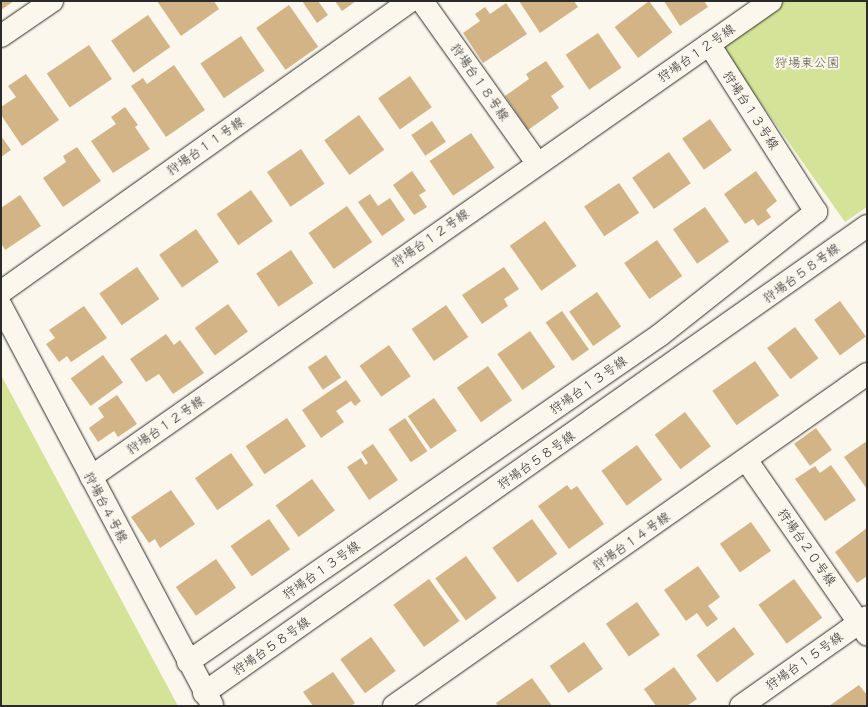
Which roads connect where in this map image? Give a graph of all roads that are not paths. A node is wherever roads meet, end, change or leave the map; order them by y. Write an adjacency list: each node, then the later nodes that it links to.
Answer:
1 (52, 1): 5 (street)
2 (410, 1): 9 (street, 狩場台１１号線)
3 (422, 1): 7 (street, 狩場台１８号線)
4 (771, 1): 6 (street, 狩場台１２号線)
5 (1, 36)
6 (709, 44): 7 (street, 狩場台１２号線); 15 (street, 狩場台１３号線)
7 (537, 163): 13 (street, 狩場台１２号線)
8 (867, 226): 16 (street, 狩場台５８号線)
9 (1, 292)
10 (1, 306): 13 (street, 狩場台４号線)
11 (867, 374): 12 (street, 狩場台１４号線)
12 (747, 461): 14 (street, 狩場台２０号線); 17 (street, 狩場台１４号線)
13 (91, 477): 15 (street, 狩場台４号線)
14 (864, 624): 18 (street, 狩場台１５号線)
15 (188, 662): 16 (street, 狩場台４号線)
16 (208, 700)
17 (394, 706)
18 (741, 706)

